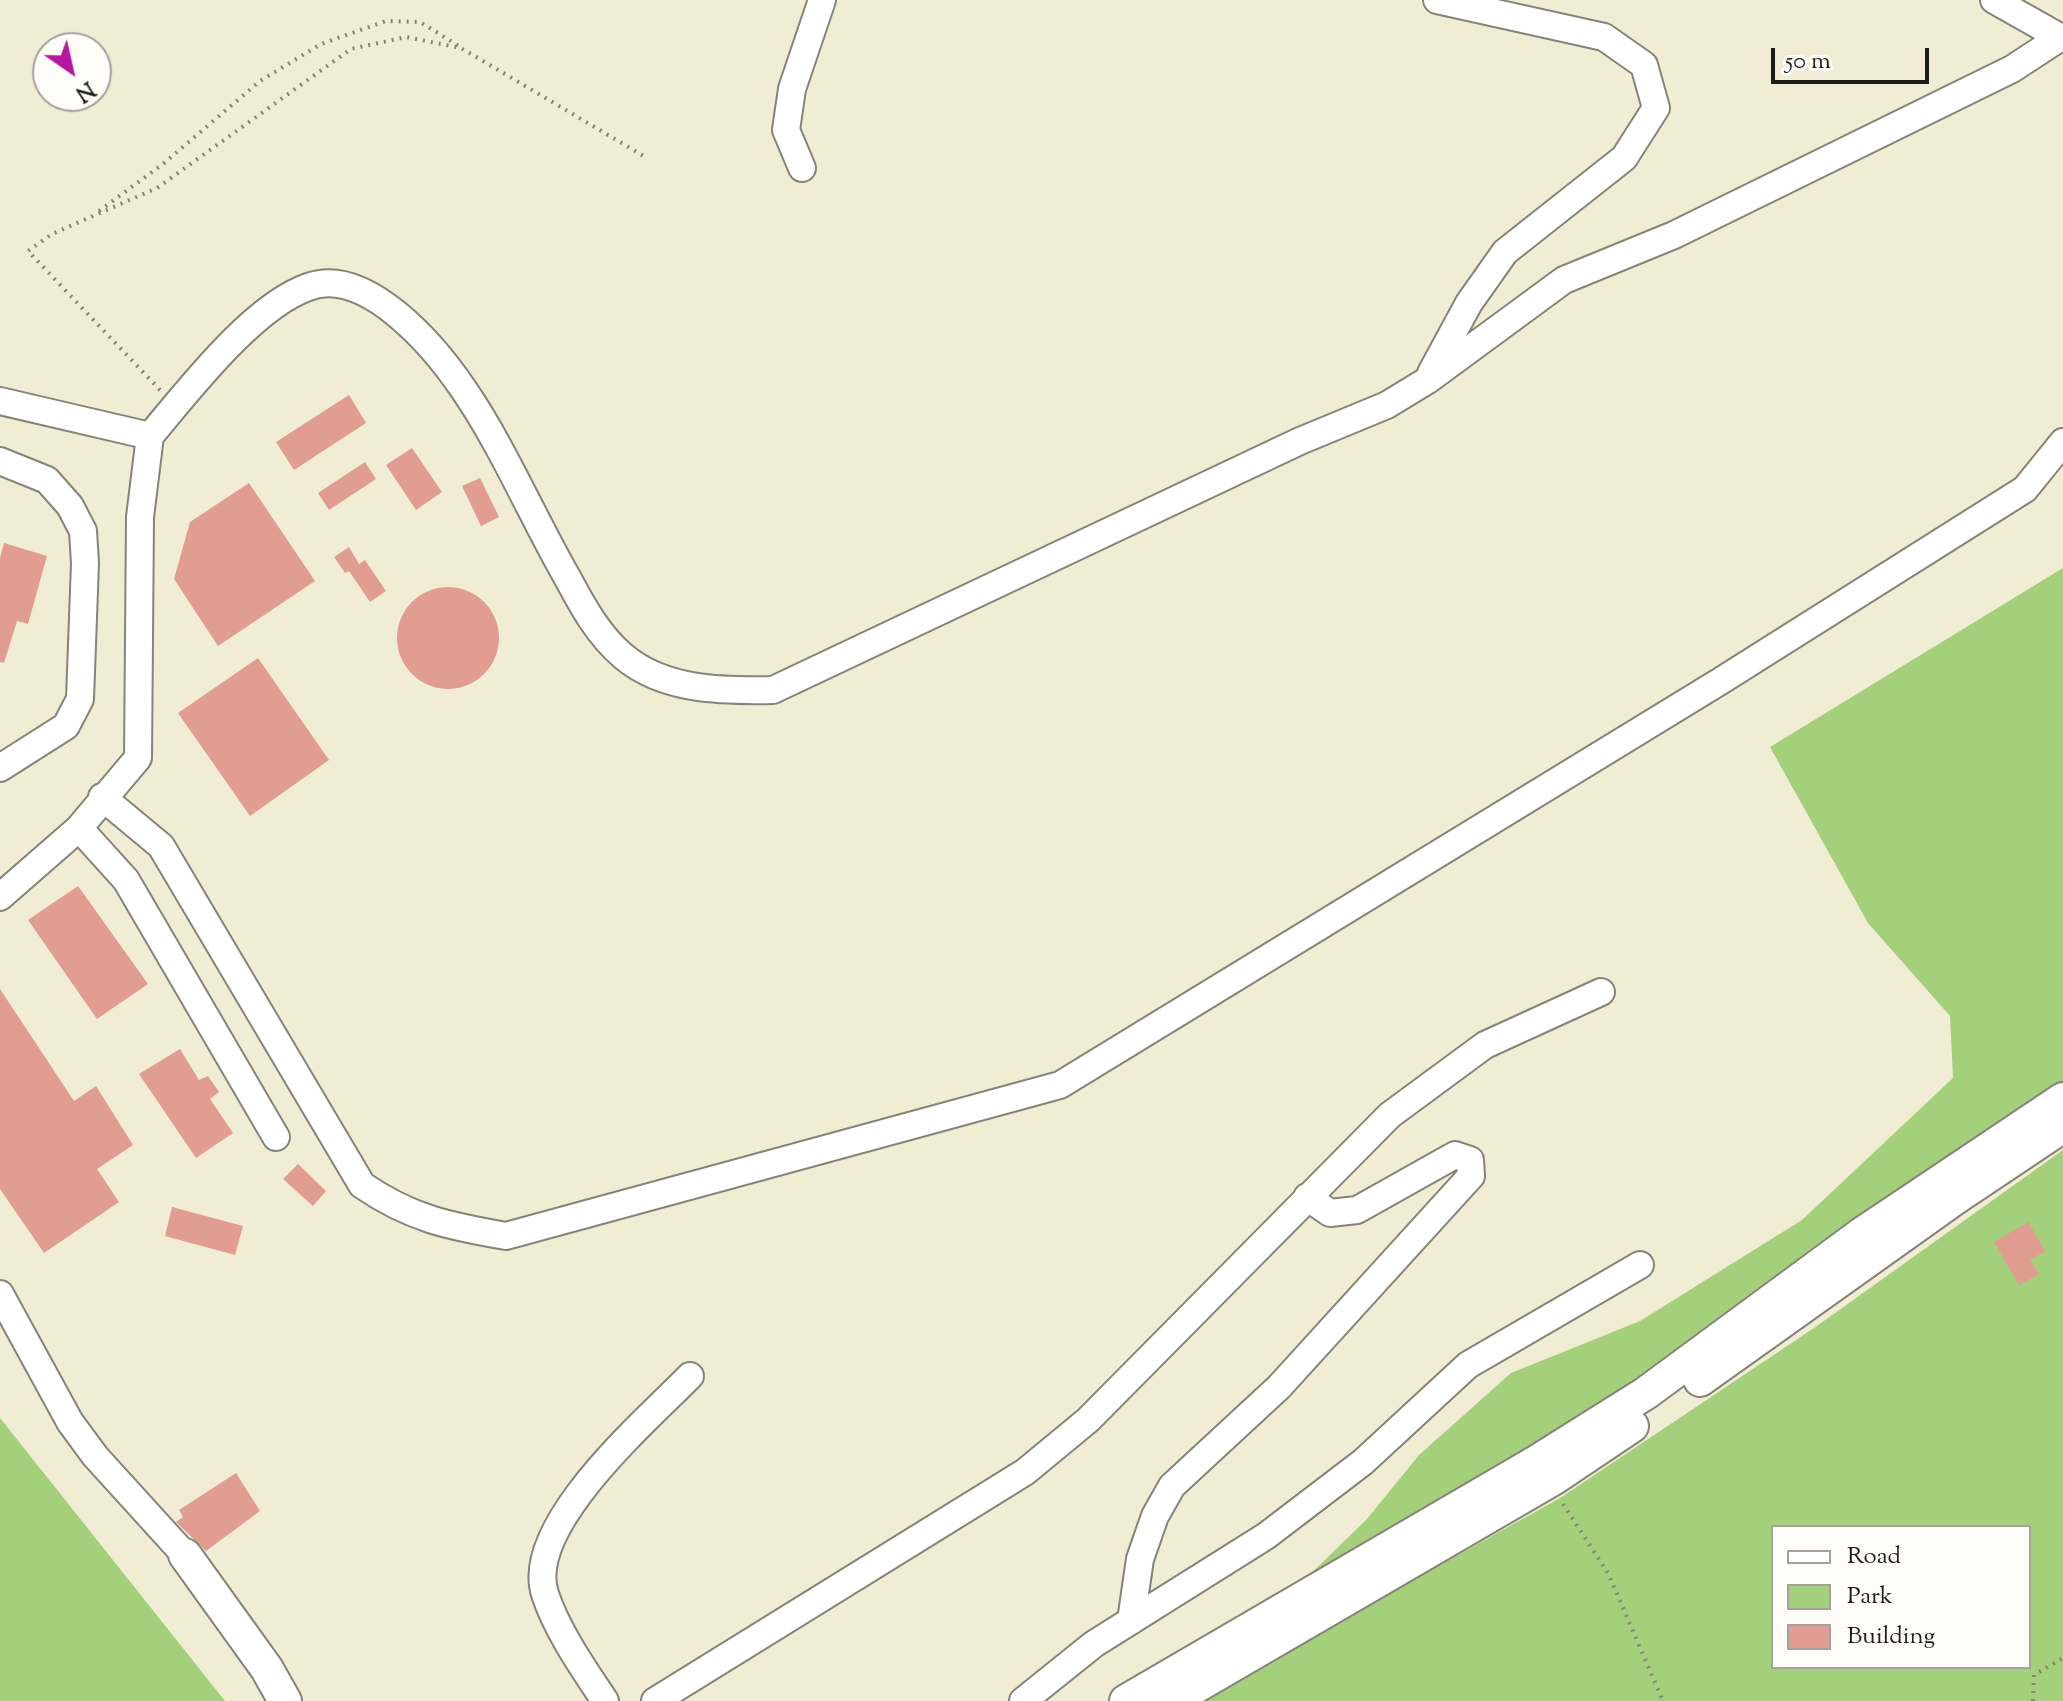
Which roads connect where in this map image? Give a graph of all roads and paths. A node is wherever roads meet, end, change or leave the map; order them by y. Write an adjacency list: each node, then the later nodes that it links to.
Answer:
1 (822, 0): 7 (lane)
2 (1437, 0): 9 (lane)
3 (1994, 0): 4 (lane)
4 (2062, 38): 9 (lane)
5 (461, 48): 6 (path); 8 (path); 8 (path)
6 (647, 158)
7 (802, 168)
8 (90, 217): 11 (path)
9 (1428, 380): 11 (lane)
10 (0, 401): 12 (lane)
11 (176, 406): 12 (lane)
12 (150, 436): 16 (lane)
13 (2063, 442): 16 (lane)
14 (2, 470): 15 (lane)
15 (0, 768)
16 (102, 797): 17 (lane)
17 (79, 828): 18 (lane); 22 (lane)
18 (0, 897)
19 (1601, 992): 23 (lane)
20 (2063, 1099): 35 (main road)
21 (2063, 1126): 27 (main road)
22 (276, 1137)
23 (1307, 1197): 29 (lane); 33 (lane)
24 (1640, 1265): 29 (lane)
25 (0, 1294): 28 (lane)
26 (690, 1376): 32 (lane)
27 (1548, 1482): 36 (main road); 37 (path)
28 (185, 1555): 31 (main road)
29 (1131, 1621): 34 (lane)
30 (2063, 1658): 38 (path)
31 (285, 1701)
32 (605, 1701)
33 (655, 1701)
34 (1023, 1701)
35 (1126, 1701)
36 (1171, 1701)
37 (1663, 1701)
38 (2033, 1701)

